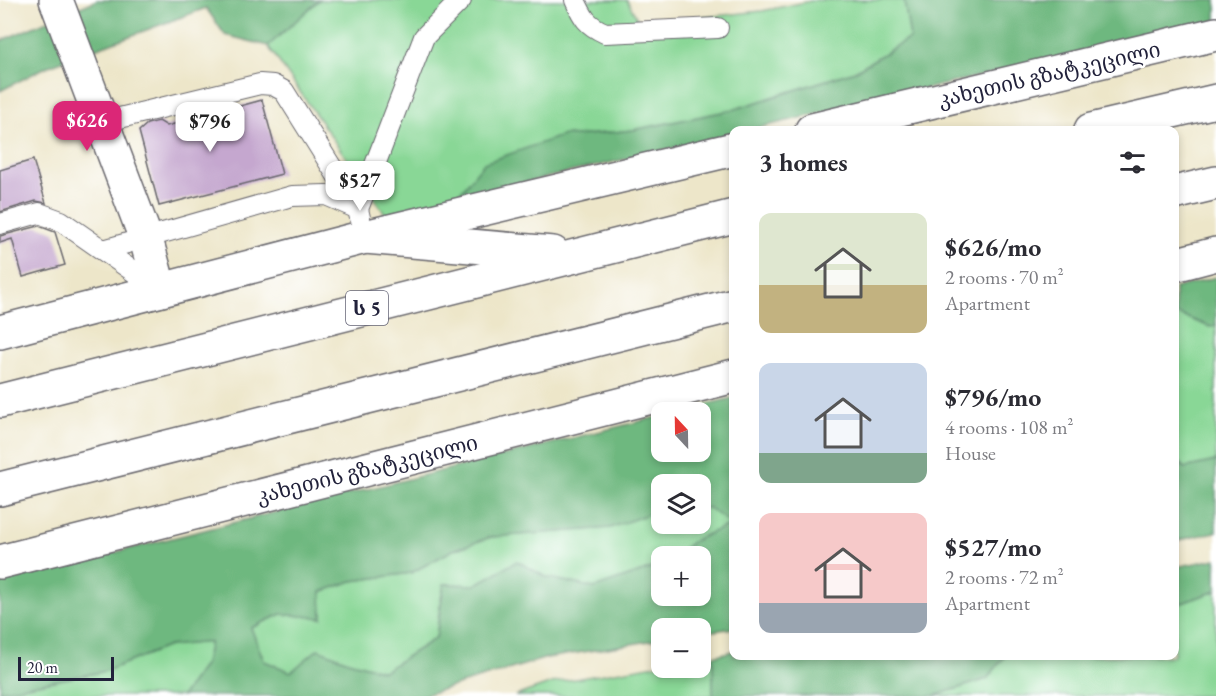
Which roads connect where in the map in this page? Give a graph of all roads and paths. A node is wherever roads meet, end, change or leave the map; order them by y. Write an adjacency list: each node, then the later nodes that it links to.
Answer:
1 (56, 0): 7 (main road)
2 (461, 0): 14 (lane)
3 (575, 0): 4 (lane)
4 (718, 28)
5 (1216, 34): 8 (main road, კახეთის გზატკეცილი)
6 (1216, 101): 9 (main road)
7 (103, 122): 14 (lane); 16 (main road)
8 (829, 126)
9 (1108, 126)
10 (729, 150): 14 (main road)
11 (1216, 183): 12 (main road)
12 (1179, 192)
13 (729, 217): 19 (main road, ს 5)
14 (362, 223): 16 (lane); 19 (main road); 21 (main road)
15 (0, 224): 17 (lane)
16 (146, 239): 17 (lane); 21 (main road)
17 (103, 250): 21 (lane)
18 (1216, 254): 20 (main road)
19 (579, 255): 25 (main road, ს 5)
20 (1179, 264)
21 (160, 290): 23 (main road)
22 (729, 306): 26 (main road)
23 (0, 332)
24 (729, 377): 27 (main road, კახეთის გზატკეცილი)
25 (0, 401)
26 (0, 489)
27 (0, 562)

